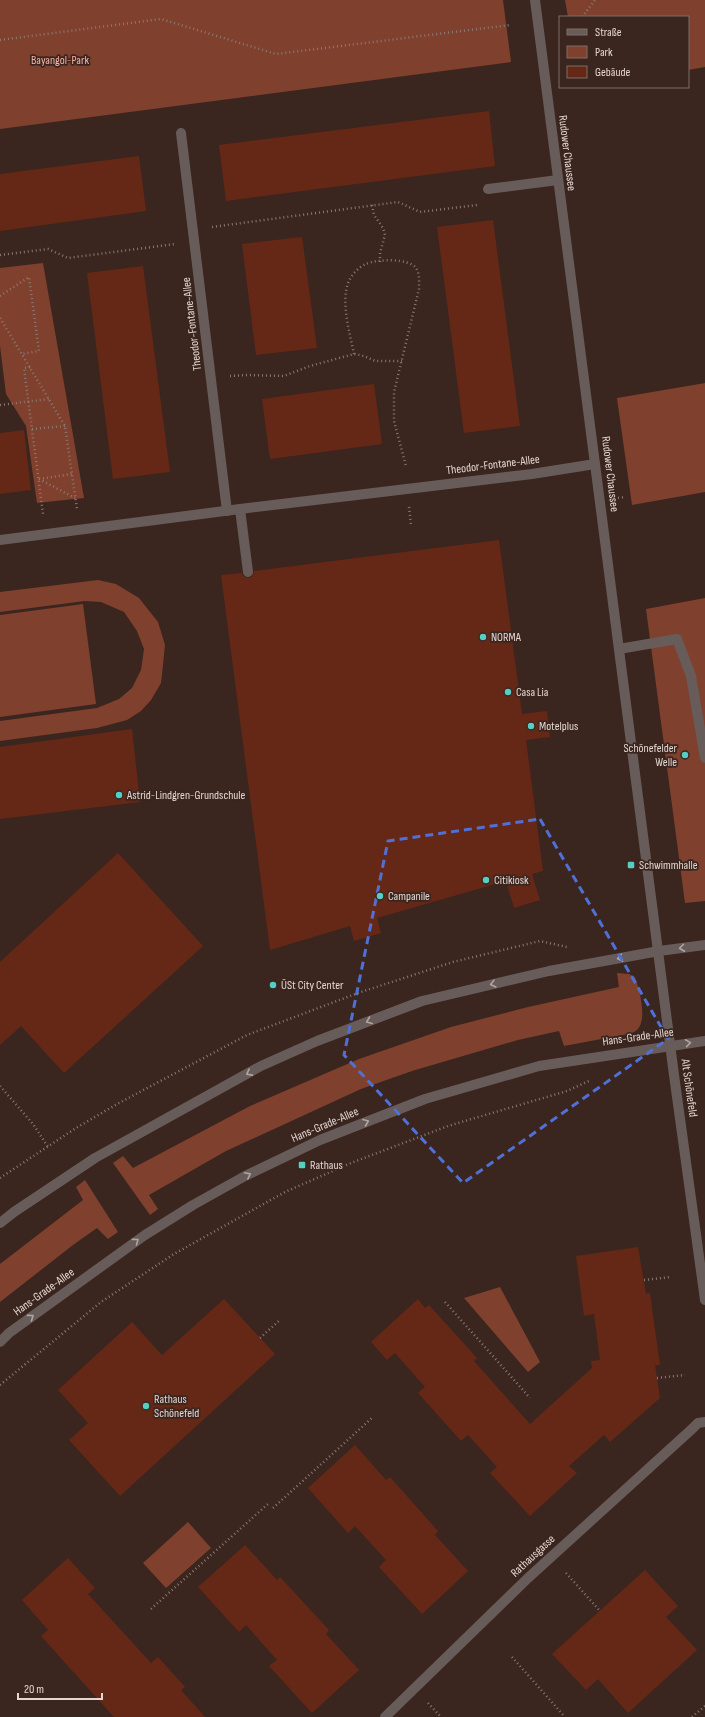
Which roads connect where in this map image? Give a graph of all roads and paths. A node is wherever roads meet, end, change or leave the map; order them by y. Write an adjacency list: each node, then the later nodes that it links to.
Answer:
1 (535, 0): 7 (street, Rudower Chaussee)
2 (595, 0): 3 (path)
3 (583, 16)
4 (510, 26): 5 (path)
5 (0, 40)
6 (180, 133): 11 (street, Theodor-Fontane-Allee)
7 (558, 180): 8 (street); 27 (street, Rudower Chaussee)
8 (488, 189)
9 (372, 205): 10 (path); 11 (path); 14 (path)
10 (483, 205)
11 (193, 229): 12 (street, Theodor-Fontane-Allee)
12 (195, 242): 13 (path); 21 (street, Theodor-Fontane-Allee)
13 (0, 255)
14 (380, 262): 18 (path); 19 (path)
15 (0, 296): 17 (path)
16 (0, 318): 17 (path)
17 (22, 354): 20 (path)
18 (354, 354): 19 (path); 21 (path)
19 (402, 361): 28 (path)
20 (30, 367): 22 (path); 23 (path)
21 (212, 378): 34 (street, Theodor-Fontane-Allee)
22 (49, 399): 23 (path); 25 (path)
23 (28, 402): 24 (path); 26 (path)
24 (0, 405)
25 (65, 426): 26 (path); 29 (path)
26 (32, 429): 30 (path)
27 (595, 464): 32 (street, Theodor-Fontane-Allee); 38 (street, Rudower Chaussee)
28 (406, 466)
29 (72, 474): 30 (path); 31 (path)
30 (39, 479): 31 (path); 35 (path)
31 (75, 498): 33 (path)
32 (240, 508): 34 (street, Theodor-Fontane-Allee); 37 (street)
33 (77, 510)
34 (227, 511): 36 (street, Theodor-Fontane-Allee)
35 (43, 514)
36 (0, 540)
37 (248, 572)
38 (619, 649): 39 (street); 41 (street, Rudower Chaussee)
39 (705, 758)
40 (705, 945): 41 (street, one-way to 41)
41 (659, 951): 43 (street, Alt Schönefeld); 47 (street, one-way to 47)
42 (705, 1041): 43 (street, Hans-Grade-Allee, one-way to 42)
43 (671, 1046): 50 (street, Alt Schönefeld); 54 (street, Hans-Grade-Allee, one-way to 43)
44 (0, 1086): 46 (path)
45 (567, 1091): 57 (path)
46 (48, 1147)
47 (0, 1223)
48 (672, 1277): 49 (path)
49 (644, 1280)
50 (705, 1300)
51 (445, 1302): 58 (path)
52 (280, 1320): 53 (path)
53 (260, 1338)
54 (0, 1342)
55 (685, 1375): 56 (path)
56 (657, 1378)
57 (0, 1385)
58 (530, 1398)
59 (372, 1417): 62 (path)
60 (705, 1422): 69 (street, Rathausgasse)
61 (269, 1503): 64 (path)
62 (273, 1508)
63 (566, 1573): 65 (path)
64 (151, 1609)
65 (600, 1611)
66 (512, 1657): 71 (path)
67 (426, 1701): 70 (path)
68 (705, 1706): 72 (path)
69 (385, 1717)
70 (441, 1717)
71 (565, 1717)
72 (692, 1717)

